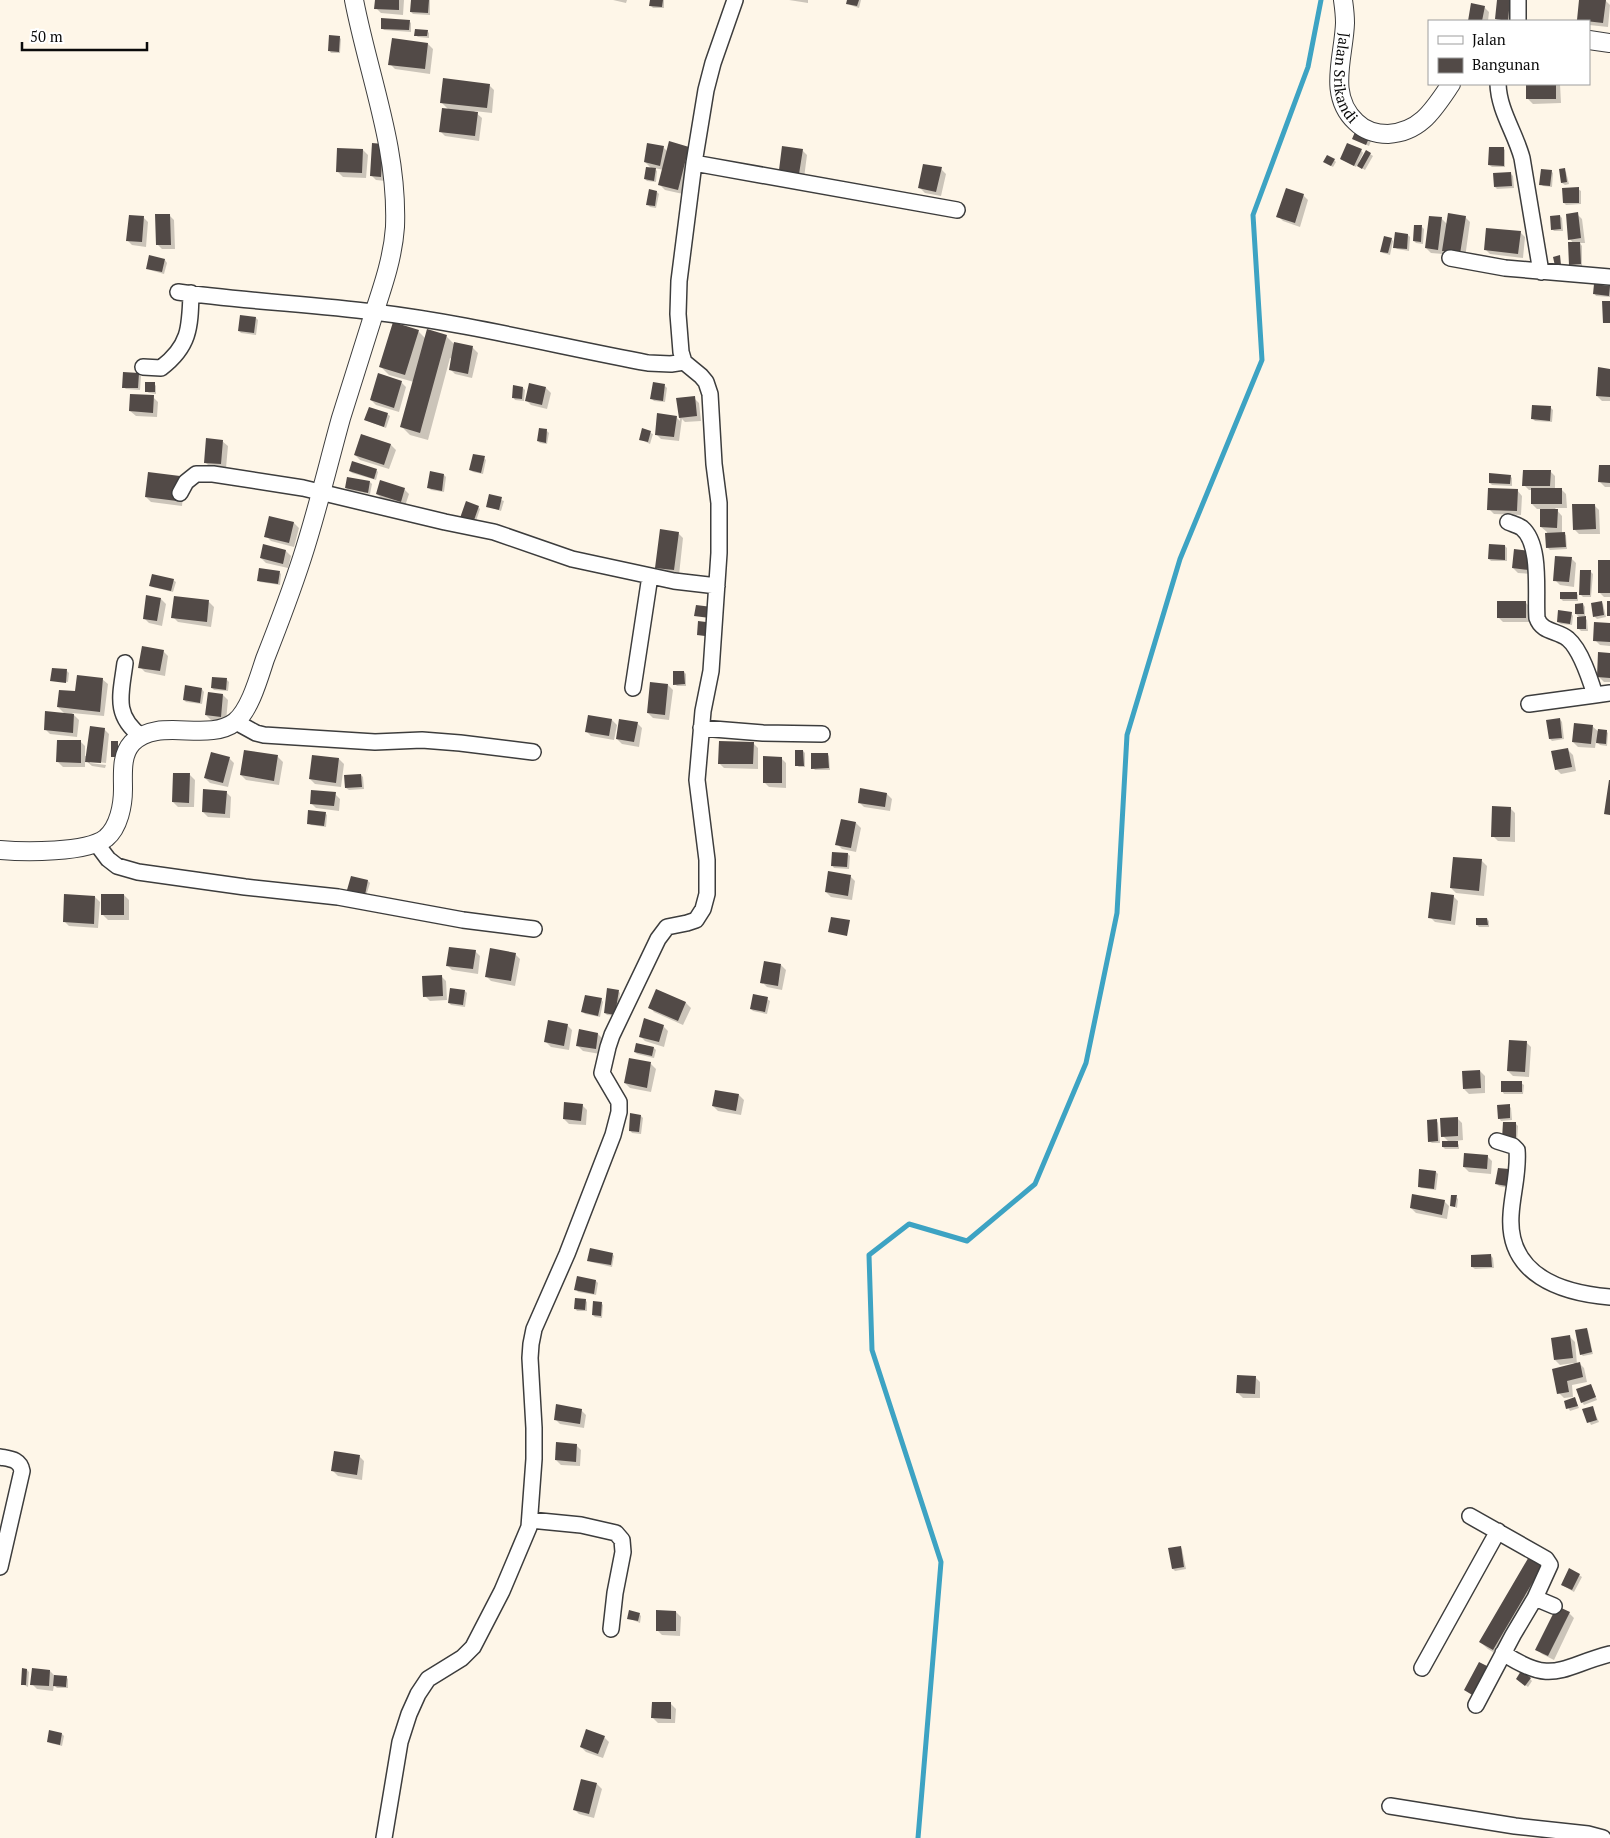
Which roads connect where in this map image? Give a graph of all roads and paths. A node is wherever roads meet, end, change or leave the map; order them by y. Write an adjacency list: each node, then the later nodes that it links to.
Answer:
1 (354, 0): 15 (street)
2 (735, 0): 10 (street)
3 (1343, 0): 8 (street, Jalan Srikandi)
4 (1518, 0): 5 (street)
5 (1518, 20)
6 (1590, 40): 7 (street)
7 (1610, 43)
8 (1449, 85)
9 (1498, 85): 13 (street)
10 (694, 163): 11 (street); 16 (street)
11 (957, 210)
12 (1450, 258): 13 (street)
13 (1541, 272): 14 (street)
14 (1610, 277)
15 (374, 312): 16 (street); 17 (street); 18 (street)
16 (684, 362): 22 (street)
17 (143, 367)
18 (320, 492): 19 (street); 21 (street); 28 (street)
19 (180, 493)
20 (1508, 522): 26 (street)
21 (650, 576): 22 (street); 24 (street)
22 (717, 586): 29 (street)
23 (125, 663): 31 (street)
24 (633, 688)
25 (1610, 693): 26 (street)
26 (1595, 695): 27 (street)
27 (1529, 704)
28 (236, 722): 31 (street); 32 (street)
29 (701, 728): 30 (street); 40 (street)
30 (822, 734)
31 (141, 736): 33 (street)
32 (534, 752)
33 (96, 844): 34 (street); 35 (street)
34 (0, 850)
35 (534, 929)
36 (1497, 1141): 37 (street)
37 (1610, 1297)
38 (0, 1457): 42 (street)
39 (1470, 1516): 41 (street)
40 (530, 1520): 45 (street); 51 (street)
41 (1498, 1531): 43 (street); 48 (street)
42 (0, 1568)
43 (1535, 1598): 44 (street); 46 (street)
44 (1554, 1606)
45 (610, 1630)
46 (1503, 1653): 47 (street); 49 (street)
47 (1610, 1654)
48 (1422, 1668)
49 (1476, 1705)
50 (1390, 1806): 52 (street)
51 (384, 1838)
52 (1603, 1838)

